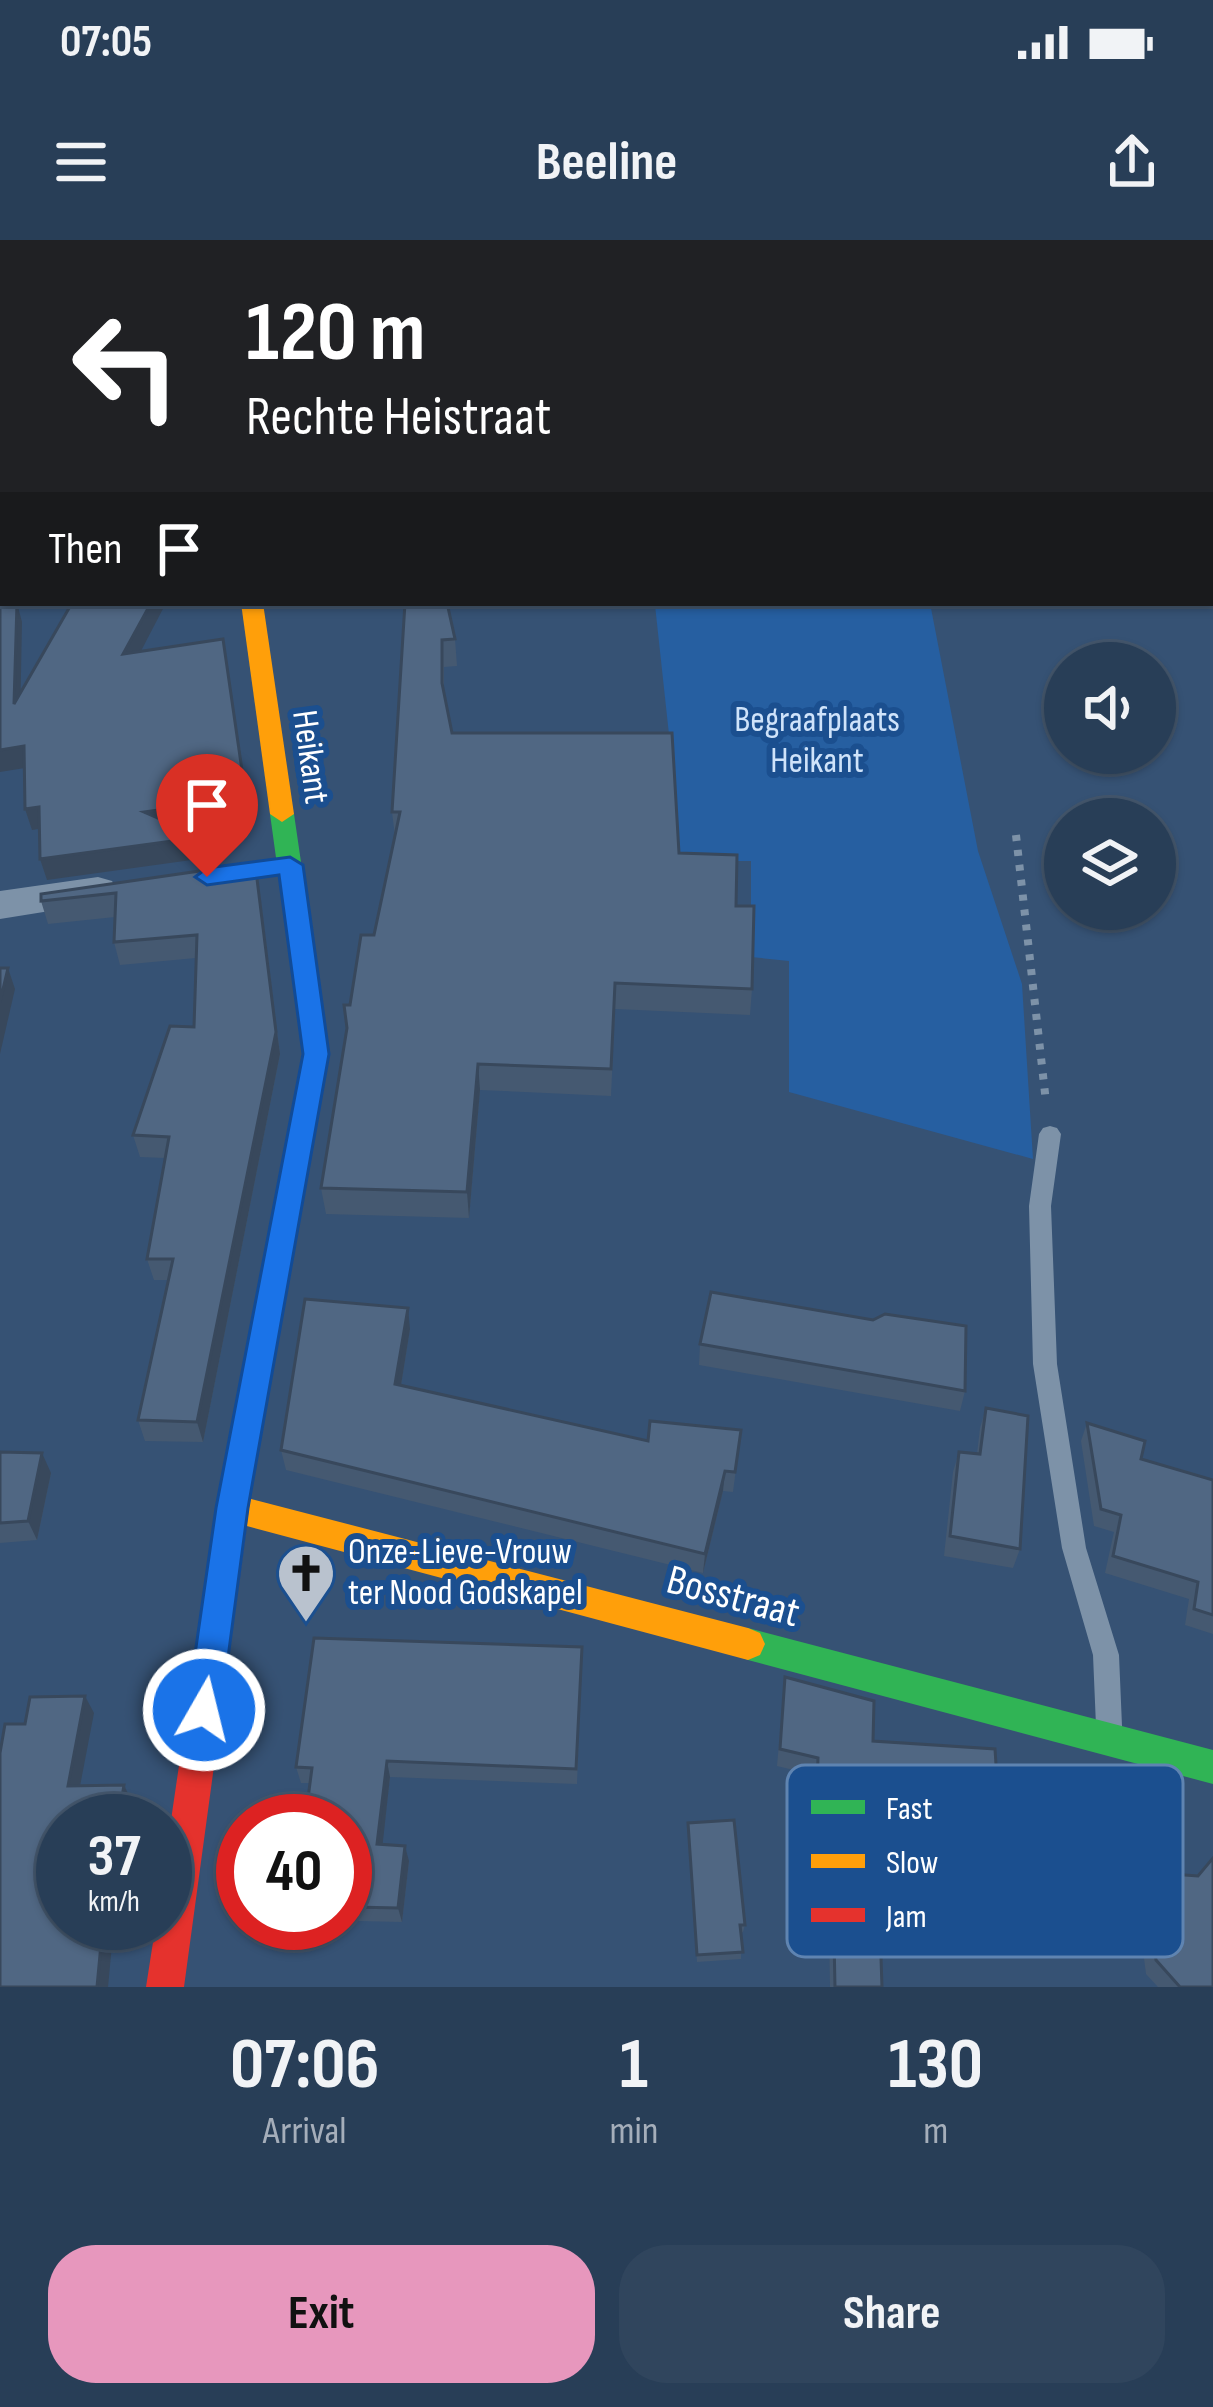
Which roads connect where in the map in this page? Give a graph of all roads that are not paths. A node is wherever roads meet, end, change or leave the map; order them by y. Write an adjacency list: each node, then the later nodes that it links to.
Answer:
1 (252, 606): 2 (street, Heikant)
2 (290, 865): 3 (street); 7 (street, Heikant)
3 (246, 871)
4 (134, 886): 5 (street)
5 (0, 905)
6 (1050, 1134): 8 (lane)
7 (232, 1508): 8 (street, Bosstraat); 10 (street, Heikant)
8 (1110, 1739): 9 (street, Bosstraat)
9 (1213, 1767)
10 (165, 1987)

